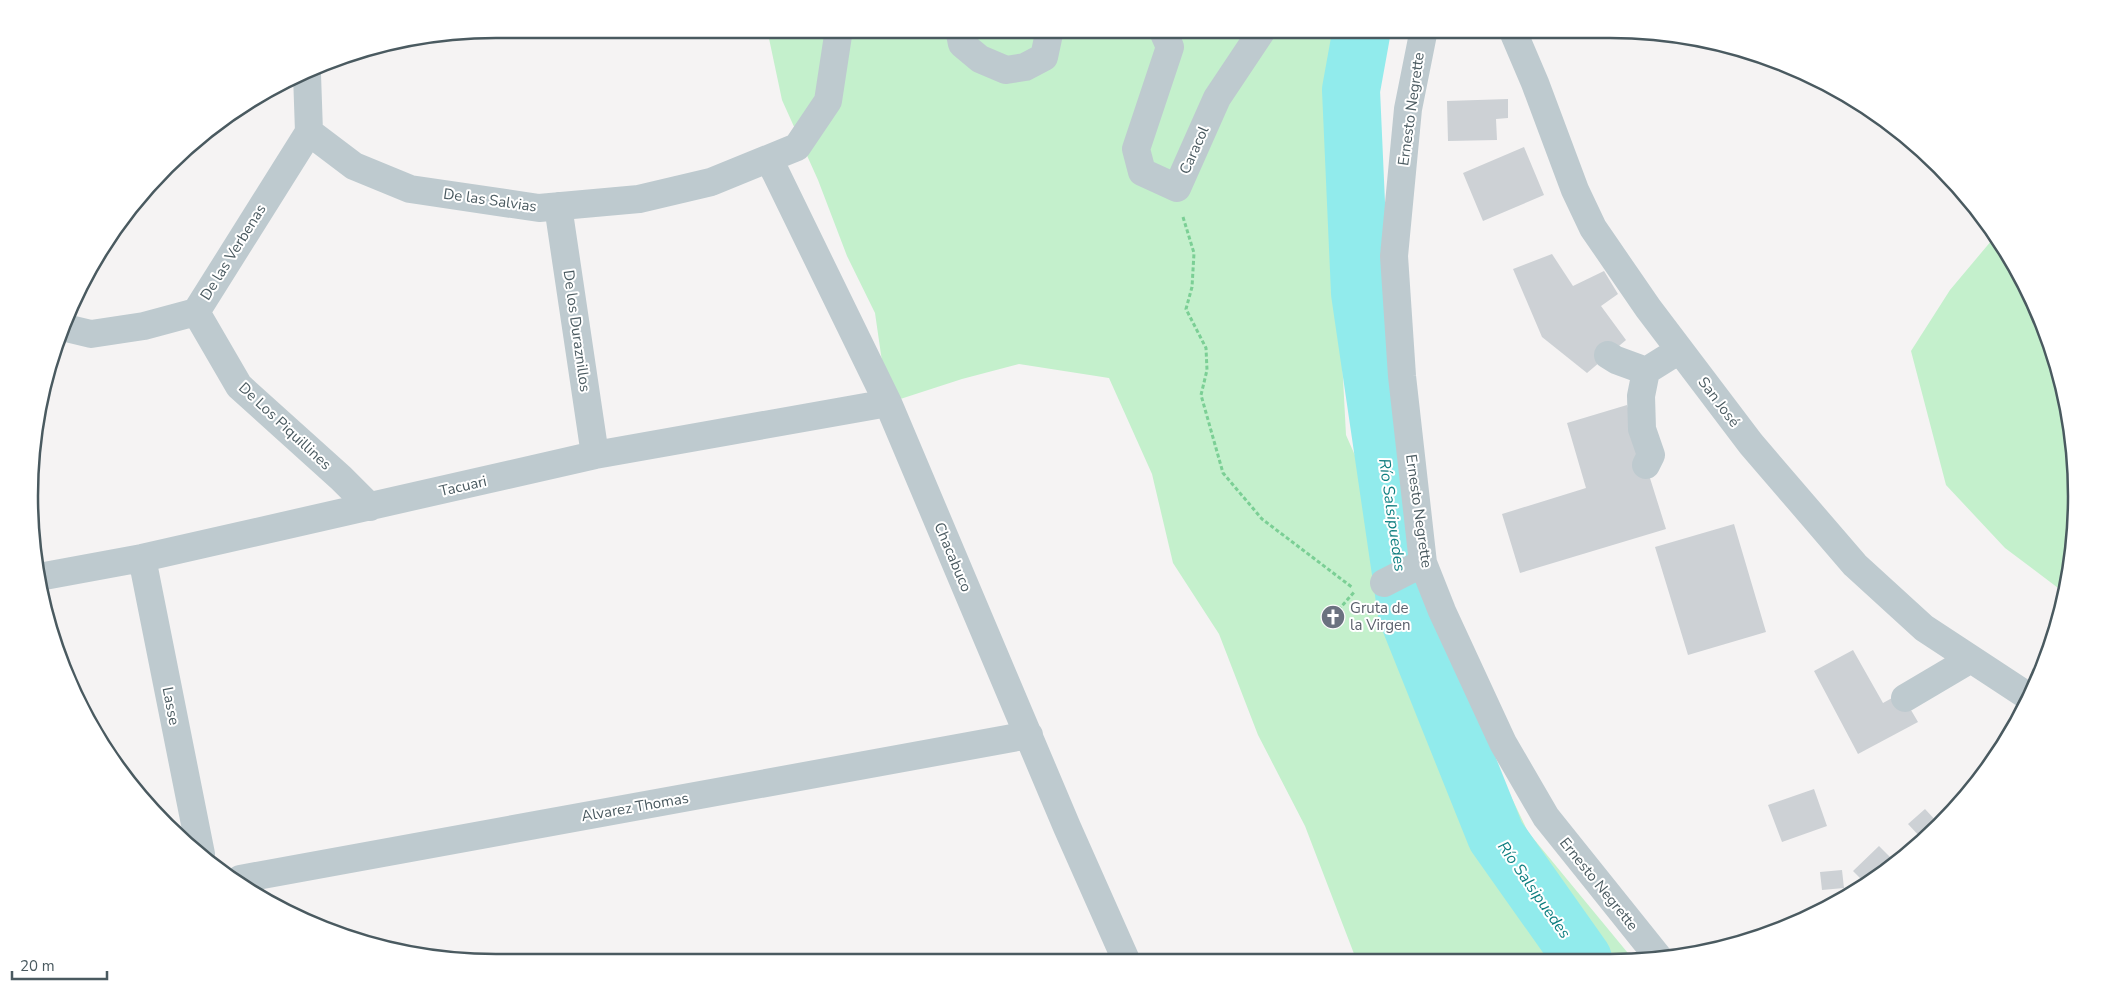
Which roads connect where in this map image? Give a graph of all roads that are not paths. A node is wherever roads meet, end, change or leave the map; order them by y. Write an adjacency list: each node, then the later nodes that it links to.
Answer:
1 (838, 38): 10 (street)
2 (961, 38): 3 (street)
3 (1048, 38)
4 (1166, 38): 5 (street, Caracol)
5 (1257, 38)
6 (1422, 38): 22 (street, Ernesto Negrette)
7 (1516, 38): 14 (street, San José)
8 (307, 78): 9 (street)
9 (309, 132): 11 (street, De las Salvias); 12 (street, De las Verbenas)
10 (769, 159): 11 (street, De las Salvias); 17 (street, Chacabuco)
11 (558, 206): 18 (street, De los Duraznillos)
12 (196, 312): 13 (street, De las Verbenas); 20 (street, De Los Piquillines)
13 (69, 329)
14 (1681, 352): 16 (street); 25 (street, San José)
15 (1608, 355): 16 (street)
16 (1646, 371): 19 (street)
17 (888, 403): 18 (street, Tacuari); 28 (street, Chacabuco)
18 (595, 455): 20 (street, Tacuari)
19 (1646, 465)
20 (370, 508): 21 (street, Tacuari)
21 (142, 558): 23 (street, Tacuari); 29 (street, Lasse)
22 (1423, 563): 24 (street); 31 (street, Ernesto Negrette)
23 (44, 576)
24 (1384, 583)
25 (1971, 660): 26 (street, San José); 27 (street)
26 (2023, 693)
27 (1904, 698)
28 (1029, 735): 30 (street, Alvarez Thomas); 32 (street, Chacabuco)
29 (199, 844)
30 (244, 878)
31 (1654, 952)
32 (1123, 954)

